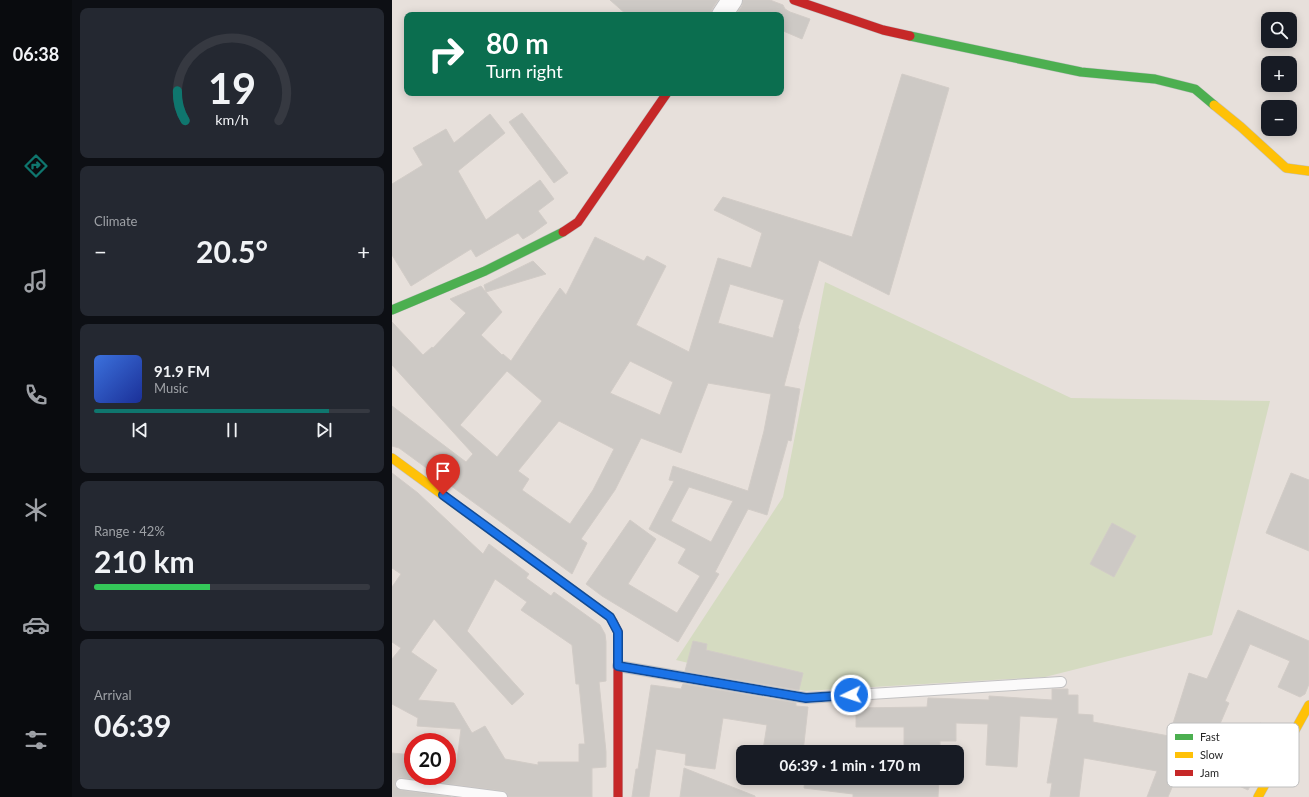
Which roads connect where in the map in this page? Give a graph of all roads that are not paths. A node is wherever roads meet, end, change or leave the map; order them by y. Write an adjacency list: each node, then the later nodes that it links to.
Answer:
1 (732, 0): 3 (street)
2 (794, 0): 5 (street)
3 (724, 12)
4 (665, 96): 6 (street)
5 (1309, 171)
6 (392, 310)
7 (392, 458): 8 (street)
8 (618, 666): 9 (lane); 15 (street)
9 (1061, 682)
10 (1309, 705): 11 (street)
11 (1299, 723)
12 (401, 784): 14 (lane)
13 (1264, 787): 16 (street)
14 (502, 797)
15 (618, 797)
16 (1258, 797)

